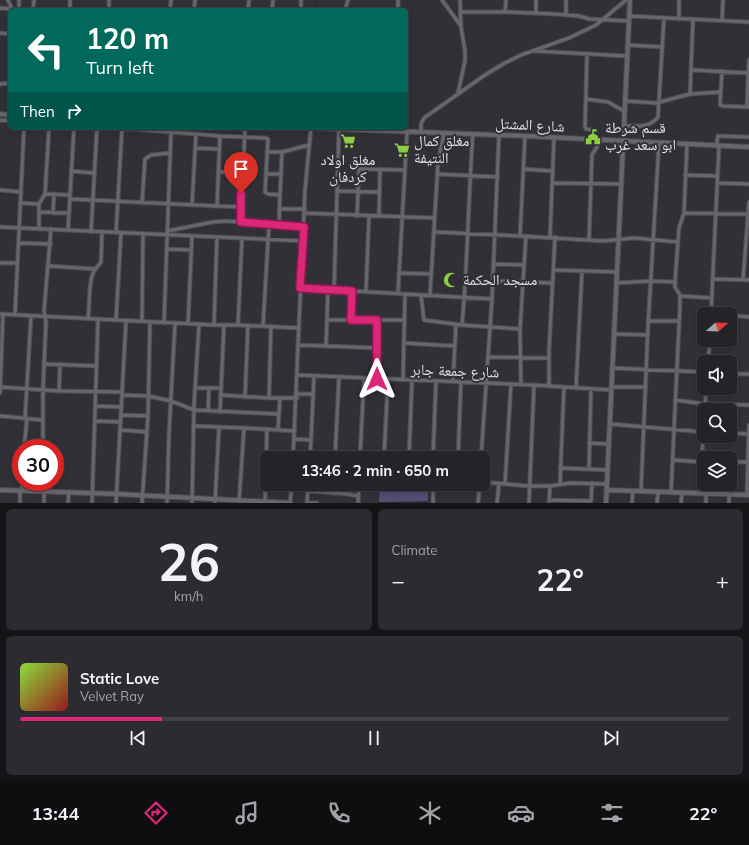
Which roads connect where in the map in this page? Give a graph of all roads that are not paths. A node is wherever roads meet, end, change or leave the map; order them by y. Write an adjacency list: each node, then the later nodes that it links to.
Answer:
1 (442, 0): 22 (street)
2 (460, 0): 10 (street)
3 (506, 0): 11 (street)
4 (536, 0): 12 (street)
5 (566, 0): 13 (street)
6 (623, 0): 7 (street)
7 (629, 0): 14 (street); 16 (street)
8 (679, 0): 17 (street)
9 (723, 0): 19 (street)
10 (460, 12): 11 (street); 22 (street)
11 (505, 12): 12 (street)
12 (536, 13): 13 (street)
13 (566, 15): 16 (street)
14 (629, 16): 15 (street); 20 (street)
15 (664, 18): 17 (street); 24 (street)
16 (604, 19): 20 (street); 25 (street)
17 (679, 19): 18 (street)
18 (694, 19): 19 (street); 29 (street)
19 (722, 21): 21 (street)
20 (629, 22): 23 (street)
21 (749, 22)
22 (461, 27): 33 (street)
23 (628, 45): 24 (street); 27 (street)
24 (662, 47): 37 (street)
25 (532, 50): 26 (street); 33 (street)
26 (587, 54): 27 (street); 35 (street)
27 (627, 56): 36 (street)
28 (749, 60): 31 (street)
29 (692, 70): 30 (street); 34 (street)
30 (722, 71): 31 (street); 32 (street)
31 (748, 75): 38 (street)
32 (720, 92): 34 (street); 38 (street)
33 (458, 94): 55 (street)
34 (690, 94): 37 (street)
35 (586, 99): 39 (street); 65 (street)
36 (625, 101): 37 (street); 39 (street)
37 (659, 102): 42 (street)
38 (748, 107)
39 (624, 111): 42 (street)
40 (0, 120): 41 (street)
41 (0, 124)
42 (624, 126): 67 (street)
43 (24, 130): 100 (street)
44 (49, 130): 103 (street)
45 (74, 130): 81 (street)
46 (97, 130): 85 (street)
47 (122, 130): 109 (street)
48 (146, 130): 54 (street)
49 (245, 130): 62 (street)
50 (311, 130): 70 (street)
51 (336, 130): 99 (street)
52 (370, 130): 53 (street, شارع المشتل)
53 (405, 131): 55 (street, شارع المشتل); 79 (street)
54 (171, 132): 57 (street); 77 (street)
55 (421, 133): 56 (street, شارع المشتل)
56 (444, 133): 58 (street, شارع المشتل); 88 (street)
57 (196, 134): 59 (street); 73 (street)
58 (473, 134): 60 (street, شارع المشتل); 90 (street)
59 (220, 136): 62 (street); 74 (street)
60 (499, 136): 61 (street, شارع المشتل); 92 (street)
61 (525, 136): 64 (street, شارع المشتل); 80 (street)
62 (244, 137): 75 (street); 84 (street)
63 (748, 137): 71 (street); 72 (street)
64 (554, 138): 65 (street, شارع المشتل); 82 (street)
65 (593, 140): 66 (street, شارع المشتل)
66 (601, 140): 67 (street, شارع المشتل); 95 (street)
67 (623, 141): 68 (street, شارع المشتل); 96 (street)
68 (659, 143): 69 (street, شارع المشتل); 160 (street)
69 (687, 144): 71 (street, شارع المشتل); 89 (street)
70 (309, 145): 76 (street); 119 (street)
71 (718, 146): 72 (street, شارع المشتل); 91 (street)
72 (748, 147)
73 (195, 148): 74 (street); 115 (street)
74 (219, 149): 83 (street)
75 (267, 152): 76 (street); 86 (street)
76 (282, 152): 87 (street)
77 (170, 153): 112 (street); 114 (street)
78 (380, 169): 79 (street); 101 (street); 102 (street)
79 (404, 170): 130 (street)
80 (524, 170): 82 (street); 151 (street)
81 (71, 171): 85 (street); 105 (street)
82 (553, 171): 93 (street)
83 (218, 172): 84 (street); 116 (street)
84 (242, 172): 117 (street)
85 (94, 173): 108 (street)
86 (266, 174): 87 (street); 106 (street)
87 (281, 174): 106 (street)
88 (437, 174): 90 (street); 131 (street)
89 (685, 175): 91 (street); 123 (street)
90 (470, 176): 92 (street); 148 (street)
91 (717, 176): 94 (street)
92 (498, 177): 149 (street)
93 (552, 183): 95 (street); 154 (street)
94 (717, 183): 97 (street); 124 (street)
95 (591, 184): 96 (street); 158 (street)
96 (621, 184): 159 (street)
97 (749, 184)
98 (0, 190): 100 (street)
99 (337, 191): 101 (street); 126 (street)
100 (21, 192): 111 (street)
101 (358, 192): 102 (street); 127 (street)
102 (379, 192): 129 (street)
103 (45, 194): 104 (street); 113 (street)
104 (54, 194): 105 (street); 121 (street)
105 (70, 195): 107 (street)
106 (280, 195): 118 (street)
107 (70, 200): 108 (street); 122 (street)
108 (92, 201): 109 (street); 141 (street)
109 (118, 202): 112 (street); 144 (street)
110 (749, 202): 125 (street)
111 (21, 203): 113 (street); 137 (street)
112 (142, 203): 114 (street)
113 (39, 204): 120 (street)
114 (168, 204): 115 (street); 146 (street)
115 (192, 205): 116 (street)
116 (217, 206): 117 (street)
117 (241, 207): 132 (street)
118 (279, 209): 119 (street); 134 (street)
119 (304, 211): 126 (street); 136 (street)
120 (39, 212): 121 (street); 138 (street)
121 (53, 212): 122 (street)
122 (69, 213): 140 (street)
123 (684, 213): 124 (street); 162 (street)
124 (715, 214): 125 (street); 178 (street)
125 (749, 214): 179 (street)
126 (336, 215): 127 (street); 189 (street)
127 (357, 216): 128 (street)
128 (369, 216): 129 (street); 191 (street)
129 (379, 216): 130 (street)
130 (403, 217): 131 (street); 176 (street)
131 (435, 218): 142 (street)
132 (241, 222): 133 (street); 146 (street)
133 (268, 225): 134 (street); 157 (street)
134 (279, 226): 136 (street)
135 (0, 227): 137 (street)
136 (304, 227): 161 (street)
137 (19, 228): 138 (street); 163 (street)
138 (39, 228): 139 (street)
139 (51, 229): 140 (street); 164 (street)
140 (68, 230): 141 (street)
141 (91, 232): 143 (street)
142 (435, 232): 148 (street); 177 (street)
143 (102, 233): 144 (street); 172 (street)
144 (116, 233): 145 (street)
145 (121, 233): 147 (street); 209 (street)
146 (167, 233): 147 (street); 150 (street); 165 (street)
147 (143, 234): 215 (street)
148 (468, 234): 149 (street); 197 (street)
149 (495, 234): 151 (street); 169 (street)
150 (192, 236): 153 (street); 166 (street)
151 (520, 236): 152 (street)
152 (526, 236): 154 (street); 170 (street)
153 (217, 237): 156 (street); 224 (street)
154 (550, 237): 155 (street)
155 (556, 237): 158 (street); 173 (street)
156 (242, 238): 157 (street); 226 (street)
157 (268, 239): 161 (street); 229 (street)
158 (589, 239): 159 (street)
159 (619, 239): 160 (street); 175 (street)
160 (653, 239): 162 (street); 182 (street)
161 (303, 242): 187 (street)
162 (678, 242): 184 (street)
163 (19, 243): 164 (street); 168 (street)
164 (50, 244): 171 (street)
165 (167, 249): 166 (street); 219 (street)
166 (191, 250): 221 (street)
167 (0, 263): 168 (street)
168 (17, 263): 202 (street)
169 (494, 264): 170 (street); 181 (street)
170 (524, 265): 183 (street)
171 (49, 266): 172 (street); 206 (street)
172 (95, 269): 207 (street)
173 (554, 270): 174 (street); 186 (street)
174 (582, 271): 175 (street); 274 (street)
175 (617, 272): 185 (street)
176 (400, 273): 177 (street); 192 (street)
177 (431, 274): 195 (street)
178 (713, 279): 179 (street); 199 (street)
179 (743, 280): 180 (street)
180 (749, 280)
181 (493, 281): 183 (street); 198 (street)
182 (651, 281): 184 (street); 185 (street); 216 (street)
183 (523, 282): 186 (street); 233 (street)
184 (675, 282): 196 (street)
185 (617, 283): 234 (street)
186 (553, 284): 243 (street)
187 (300, 288): 188 (street); 232 (street)
188 (328, 289): 189 (street); 211 (street)
189 (334, 290): 190 (street)
190 (352, 291): 191 (street); 212 (street)
191 (366, 291): 192 (street)
192 (398, 293): 193 (street)
193 (405, 294): 194 (street); 214 (street)
194 (421, 294): 195 (street); 223 (street)
195 (430, 295): 197 (street)
196 (680, 296): 199 (street); 218 (street)
197 (465, 297): 198 (street); 228 (street)
198 (492, 298): 231 (street)
199 (712, 298): 200 (street)
200 (711, 307)
201 (2, 314): 202 (street); 269 (street)
202 (15, 314): 204 (street)
203 (737, 315): 205 (street)
204 (31, 316): 206 (street); 276 (street)
205 (749, 316)
206 (45, 317): 207 (street); 244 (street)
207 (88, 318): 208 (street)
208 (98, 319): 209 (street); 246 (street)
209 (116, 320): 210 (street)
210 (126, 320): 215 (street); 283 (street)
211 (328, 320): 212 (street); 238 (street)
212 (351, 320): 213 (street)
213 (377, 320): 214 (street); 240 (street)
214 (404, 320): 236 (street)
215 (142, 321): 217 (street)
216 (648, 321): 218 (street); 235 (street)
217 (150, 322): 219 (street); 286 (street)
218 (679, 322): 249 (street)
219 (164, 323): 220 (street)
220 (175, 323): 221 (street); 292 (street)
221 (188, 324): 222 (street)
222 (200, 324): 224 (street); 271 (street)
223 (456, 324): 228 (street); 239 (street)
224 (214, 325): 225 (street)
225 (224, 325): 226 (street); 273 (street)
226 (238, 325): 227 (street)
227 (248, 325): 229 (street); 288 (street)
228 (462, 325): 231 (street)
229 (263, 326): 230 (street)
230 (271, 326): 232 (street); 289 (street)
231 (490, 327): 233 (street); 241 (street)
232 (299, 328): 237 (street)
233 (520, 329): 242 (street)
234 (614, 334): 235 (street); 247 (street)
235 (648, 335): 248 (street)
236 (404, 343): 239 (street); 259 (street)
237 (299, 345): 238 (street); 253 (street)
238 (326, 346): 240 (street)
239 (455, 346): 263 (street)
240 (378, 348): 257 (street)
241 (488, 357): 242 (street); 264 (street)
242 (520, 357): 243 (street); 266 (street)
243 (549, 358): 268 (street)
244 (44, 364): 245 (street); 279 (street)
245 (60, 364): 246 (street); 280 (street)
246 (97, 366): 281 (street)
247 (612, 368): 248 (street); 278 (street)
248 (647, 369): 249 (street); 275 (street)
249 (677, 371): 250 (street); 291 (street)
250 (697, 372)
251 (737, 374): 252 (street)
252 (749, 374)
253 (297, 375): 254 (street, شارع جمعة جابر); 287 (street)
254 (314, 376): 255 (street, شارع جمعة جابر); 284 (street)
255 (339, 377): 256 (street, شارع جمعة جابر); 332 (street)
256 (364, 378): 257 (street, شارع جمعة جابر); 333 (street)
257 (377, 379): 258 (street, شارع جمعة جابر)
258 (388, 379): 259 (street, شارع جمعة جابر); 334 (street)
259 (403, 379): 260 (street, شارع جمعة جابر)
260 (412, 380): 261 (street, شارع جمعة جابر); 335 (street)
261 (436, 381): 263 (street, شارع جمعة جابر); 336 (street)
262 (461, 381): 263 (street, شارع جمعة جابر); 264 (street, شارع جمعة جابر); 337 (street)
263 (453, 382)
264 (486, 383): 265 (street, شارع جمعة جابر); 338 (street)
265 (510, 384): 266 (street, شارع جمعة جابر); 351 (street)
266 (521, 384): 267 (street, شارع جمعة جابر)
267 (534, 385): 268 (street, شارع جمعة جابر); 353 (street)
268 (549, 386): 270 (street, شارع جمعة جابر)
269 (0, 387): 276 (street); 282 (street)
270 (564, 387): 274 (street, شارع جمعة جابر); 344 (street)
271 (195, 388): 272 (street); 298 (street)
272 (209, 388): 273 (street); 299 (street)
273 (221, 388): 285 (street)
274 (576, 388): 277 (street, شارع جمعة جابر)
275 (646, 388): 278 (street, شارع جمعة جابر); 313 (street)
276 (26, 389): 279 (street); 305 (street)
277 (591, 389): 278 (street, شارع جمعة جابر); 328 (street)
278 (611, 389): 309 (street)
279 (43, 390): 280 (street); 306 (street)
280 (59, 391): 281 (street)
281 (96, 391): 283 (street); 296 (street)
282 (0, 393)
283 (123, 393): 286 (street); 297 (street)
284 (313, 394): 287 (street); 327 (street)
285 (221, 395): 288 (street); 300 (street)
286 (148, 396): 292 (street); 304 (street)
287 (297, 396): 290 (street); 319 (street)
288 (245, 397): 289 (street)
289 (269, 398): 290 (street)
290 (280, 398): 301 (street)
291 (675, 400): 293 (street); 318 (street)
292 (171, 401): 298 (street); 380 (street)
293 (698, 403)
294 (737, 405): 295 (street)
295 (749, 405)
296 (96, 406): 297 (street); 307 (street)
297 (122, 407): 302 (street)
298 (194, 410): 299 (street); 311 (street)
299 (208, 411): 300 (street)
300 (220, 412): 301 (street)
301 (278, 414): 317 (street)
302 (122, 415): 304 (street); 308 (street)
303 (0, 416): 305 (street)
304 (148, 416): 320 (street)
305 (26, 419): 306 (street); 324 (street)
306 (43, 420): 325 (street)
307 (95, 421): 308 (street); 371 (street)
308 (121, 422): 316 (street)
309 (610, 424): 313 (street); 329 (street)
310 (749, 425): 323 (street)
311 (194, 426): 312 (street); 381 (street)
312 (220, 427): 314 (street); 382 (street)
313 (644, 427): 318 (street); 366 (street)
314 (244, 428): 315 (street); 383 (street)
315 (267, 429): 317 (street); 384 (street)
316 (121, 430): 320 (street); 373 (street)
317 (278, 430): 319 (street)
318 (674, 430): 321 (street); 340 (street)
319 (295, 431): 326 (street)
320 (147, 432): 377 (street)
321 (697, 432)
322 (737, 433): 323 (street)
323 (748, 434): 339 (street)
324 (25, 439)
325 (43, 439)
326 (294, 439): 327 (street); 330 (street)
327 (310, 440): 331 (street)
328 (590, 443): 329 (street); 345 (street)
329 (609, 444): 346 (street)
330 (293, 451)
331 (310, 451)
332 (335, 451)
333 (360, 451)
334 (384, 451)
335 (409, 451)
336 (433, 451)
337 (458, 451)
338 (481, 451)
339 (748, 454): 343 (street)
340 (673, 460): 341 (street); 370 (street)
341 (697, 462)
342 (737, 462): 343 (street)
343 (748, 462): 378 (street)
344 (560, 468): 345 (street); 348 (street)
345 (589, 469): 346 (street)
346 (608, 470): 352 (street)
347 (490, 483): 350 (street)
348 (560, 483): 349 (street); 354 (street)
349 (592, 483): 352 (street); 386 (street)
350 (499, 484): 351 (street); 401 (street)
351 (505, 484): 353 (street)
352 (607, 484): 357 (street)
353 (529, 486): 354 (street); 402 (street)
354 (550, 486): 385 (street)
355 (0, 490): 356 (street)
356 (12, 490)
357 (607, 490): 365 (street); 403 (street)
358 (21, 491): 387 (street)
359 (44, 491): 368 (street); 388 (street)
360 (291, 491): 395 (street)
361 (308, 491): 379 (street); 396 (street)
362 (358, 491): 379 (street)
363 (433, 491): 399 (street)
364 (479, 491): 400 (street)
365 (633, 491): 366 (street); 404 (street)
366 (641, 491): 369 (street)
367 (700, 491): 374 (street)
368 (69, 492): 371 (street); 389 (street)
369 (658, 492): 370 (street); 405 (street)
370 (671, 492): 372 (street)
371 (92, 493): 373 (street); 390 (street)
372 (682, 493): 374 (street); 406 (street)
373 (117, 494): 377 (street); 391 (street)
374 (700, 494): 375 (street)
375 (706, 494): 376 (street); 407 (street)
376 (729, 494): 378 (street); 408 (street)
377 (142, 495): 380 (street); 392 (street)
378 (748, 495)
379 (358, 496): 398 (street)
380 (167, 497): 381 (street); 393 (street)
381 (192, 498): 382 (street); 394 (street)
382 (215, 501): 383 (street)
383 (239, 502): 384 (street)
384 (265, 502): 395 (street)
385 (549, 502): 386 (street)
386 (590, 502)
387 (20, 503)
388 (44, 503)
389 (68, 503)
390 (92, 503)
391 (116, 503)
392 (142, 503)
393 (167, 503)
394 (192, 503)
395 (290, 503)
396 (307, 503): 397 (street)
397 (318, 503)
398 (358, 503)
399 (433, 503)
400 (478, 503)
401 (497, 503)
402 (529, 503)
403 (606, 503)
404 (632, 503)
405 (657, 503)
406 (681, 503)
407 (706, 503)
408 (729, 503)

